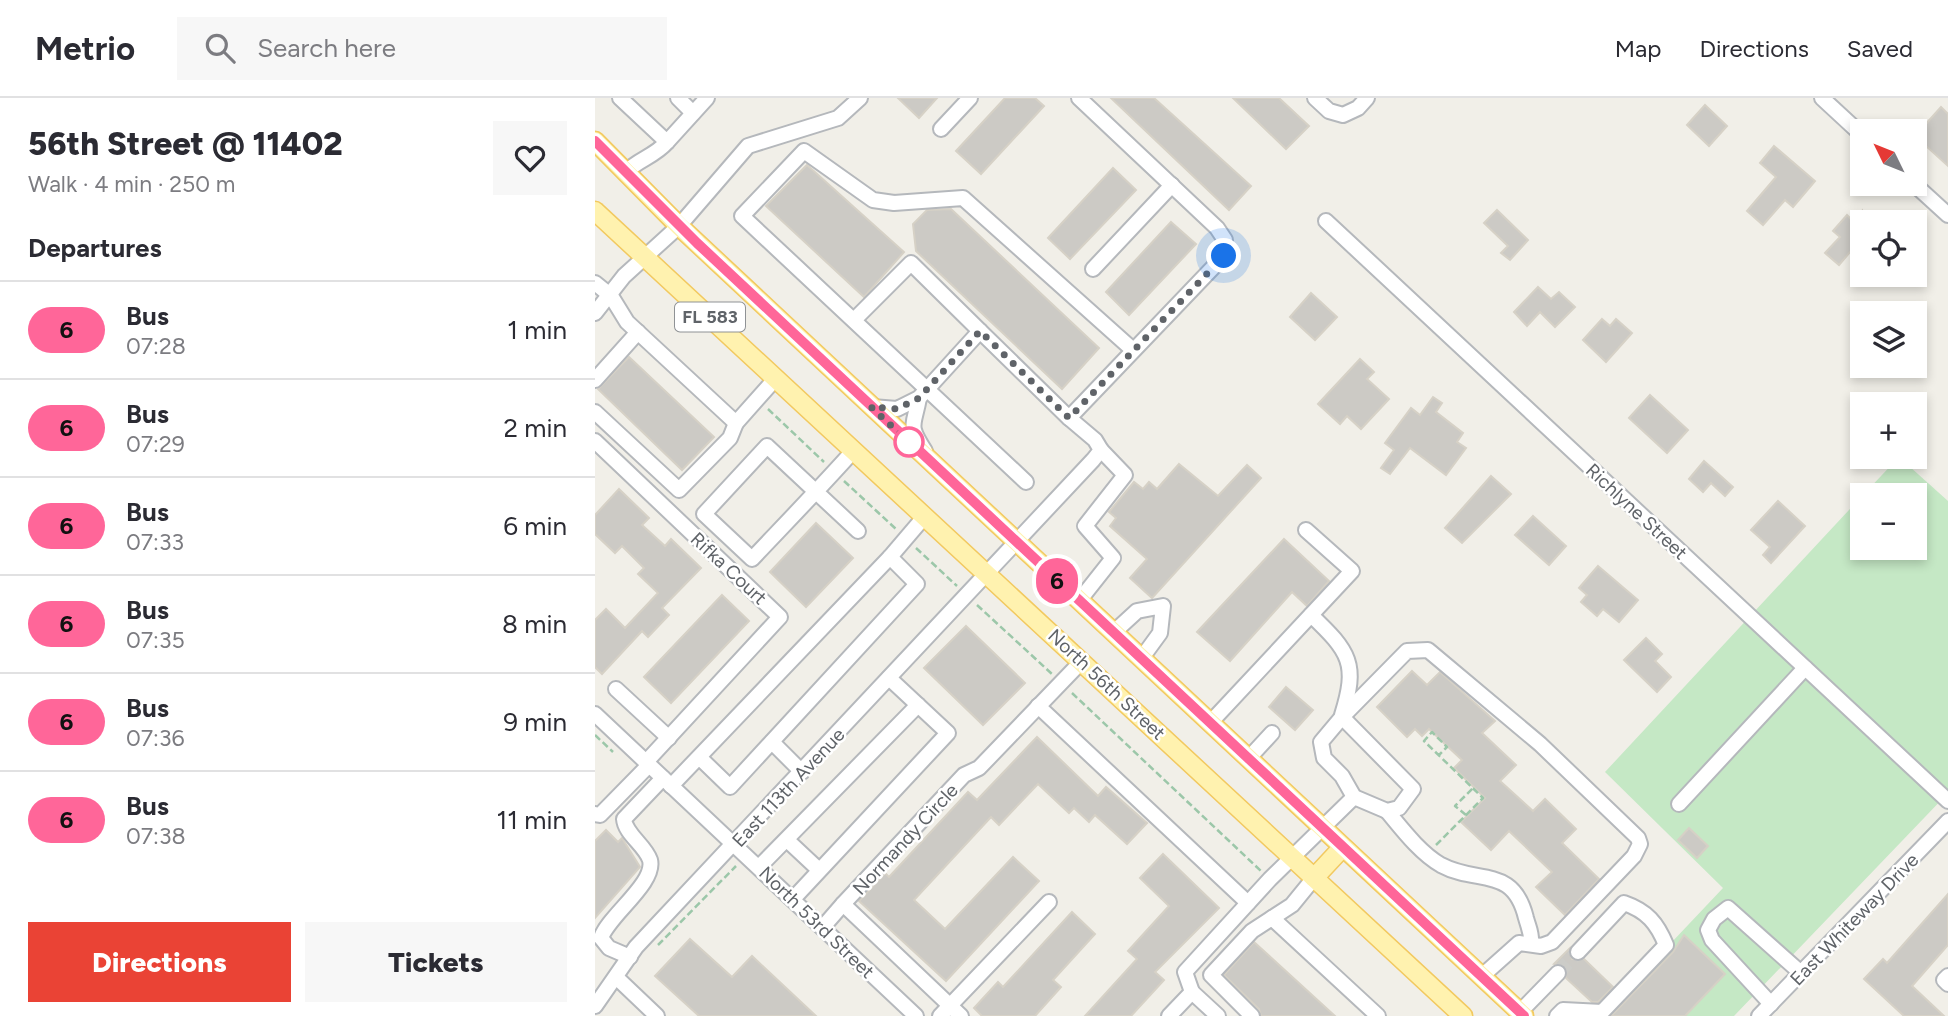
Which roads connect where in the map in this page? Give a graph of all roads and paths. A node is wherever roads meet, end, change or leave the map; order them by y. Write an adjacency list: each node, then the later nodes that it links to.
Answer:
1 (619, 98): 14 (street)
2 (678, 98): 10 (street)
3 (707, 98): 10 (street)
4 (860, 98): 21 (street)
5 (970, 98): 12 (street)
6 (1079, 98): 16 (street)
7 (1315, 98): 8 (street)
8 (1367, 98)
9 (1822, 98): 11 (street)
10 (694, 113): 14 (street)
11 (1850, 124)
12 (941, 129)
13 (595, 141): 15 (main road, FL 583)
14 (667, 142): 15 (street)
15 (625, 173): 21 (main road, FL 583)
16 (1172, 185): 23 (street); 30 (street)
17 (1927, 196): 19 (street)
18 (595, 211): 22 (main road, North 56th Street / FL 583)
19 (1948, 215)
20 (1326, 221): 59 (street, Richlyne Street)
21 (679, 226): 22 (street); 34 (main road, FL 583)
22 (643, 256): 25 (street); 31 (main road, North 56th Street / FL 583)
23 (1093, 269)
24 (595, 283): 25 (street)
25 (611, 296): 26 (street); 29 (street)
26 (595, 313)
27 (855, 319): 28 (street); 30 (street); 33 (street)
28 (980, 331): 33 (street); 37 (street)
29 (638, 332): 32 (street); 38 (street)
30 (1133, 350): 37 (street)
31 (776, 378): 38 (street); 40 (main road, North 56th Street / FL 583)
32 (595, 380)
33 (924, 393): 34 (street); 42 (street); 44 (street)
34 (871, 407): 42 (main road, FL 583)
35 (768, 409): 43 (path)
36 (595, 412): 38 (street)
37 (1069, 418): 41 (street)
38 (736, 423)
39 (595, 441): 69 (street, Rifka Court)
40 (854, 450): 43 (street); 46 (main road, North 56th Street / FL 583)
41 (1101, 450): 50 (street, East 113th Avenue); 54 (street)
42 (936, 467): 50 (main road, FL 583)
43 (835, 472): 45 (street); 49 (path)
44 (1026, 482)
45 (816, 491): 45 (street); 48 (street)
46 (925, 516): 49 (street); 52 (main road, North 56th Street / FL 583)
47 (1306, 530): 55 (street)
48 (858, 531)
49 (906, 538): 51 (street); 53 (path)
50 (1015, 541): 52 (street, East 113th Avenue); 54 (main road, FL 583)
51 (890, 557): 70 (street); 72 (street)
52 (987, 573): 53 (street, East 113th Avenue); 58 (main road, North 56th Street / FL 583)
53 (966, 595): 60 (street, East 113th Avenue); 61 (path)
54 (1079, 601): 56 (main road, FL 583)
55 (1311, 615): 65 (street); 67 (street)
56 (1113, 633): 57 (main road, FL 583); 57 (street)
57 (1141, 659): 67 (main road, FL 583)
58 (1081, 661): 61 (street, Normandy Circle); 90 (main road, North 56th Street / FL 583)
59 (1805, 668): 79 (street, Richlyne Street); 80 (street)
60 (889, 678): 63 (street); 75 (street, East 113th Avenue)
61 (1061, 682): 64 (street, Normandy Circle); 95 (path)
62 (616, 689): 69 (street)
63 (918, 705): 86 (street); 92 (street)
64 (1038, 706): 98 (street); 99 (street, Normandy Circle)
65 (1342, 717): 78 (street); 81 (street); 102 (street)
66 (597, 720): 74 (street, North 53rd Street)
67 (1210, 723): 73 (main road, FL 583)
68 (1272, 733): 73 (street)
69 (669, 738): 74 (street, Rifka Court)
70 (772, 742): 72 (street); 75 (street)
71 (1439, 755): 71 (path); 77 (path)
72 (700, 758): 76 (street)
73 (1248, 759): 85 (main road, FL 583)
74 (648, 763): 76 (street, North 53rd Street); 82 (street, Rifka Court)
75 (802, 772): 87 (street, East 113th Avenue)
76 (667, 782): 87 (street, North 53rd Street); 105 (street)
77 (1473, 788): 83 (path); 83 (path)
78 (1355, 797): 81 (street); 85 (street)
79 (1948, 801)
80 (1679, 804)
81 (1387, 811): 89 (street)
82 (595, 814)
83 (1466, 815): 89 (path)
84 (1948, 821): 107 (street, East Whiteway Drive)
85 (1322, 829): 88 (main road, FL 583); 90 (street)
86 (787, 840): 91 (street); 92 (street)
87 (735, 844): 91 (street, North 53rd Street); 105 (street, East 113th Avenue)
88 (1342, 848): 94 (main road); 108 (main road, FL 583)
89 (1428, 854): 102 (street)
90 (1292, 858): 94 (main road, North 56th Street / FL 583); 95 (street)
91 (759, 867): 96 (street, North 53rd Street)
92 (818, 869): 96 (street)
93 (745, 875): 103 (path)
94 (1314, 878): 100 (street); 123 (main road, North 56th Street / FL 583)
95 (1269, 879): 98 (street)
96 (793, 899): 101 (street, North 53rd Street)
97 (1049, 902): 115 (street)
98 (1248, 903): 112 (street)
99 (843, 904): 101 (street); 115 (street, Normandy Circle)
100 (1272, 918): 121 (street); 122 (street)
101 (823, 927): 118 (street, North 53rd Street)
102 (1531, 944): 108 (street)
103 (655, 946)
104 (1578, 952): 124 (street)
105 (630, 957): 110 (street, East 113th Avenue)
106 (1558, 973): 116 (street)
107 (1801, 973): 114 (street, East Whiteway Drive); 114 (street)
108 (1482, 976): 116 (main road, FL 583)
109 (1948, 976): 111 (street)
110 (616, 977): 113 (street, East 113th Avenue); 117 (street)
111 (1948, 984)
112 (1192, 992): 119 (street); 120 (street)
113 (595, 1006)
114 (1769, 1011)
115 (950, 1013)
116 (1520, 1015)
117 (657, 1016)
118 (916, 1016)
119 (1169, 1016)
120 (1218, 1016)
121 (1252, 1016)
122 (1378, 1016)
123 (1462, 1016)
124 (1557, 1016)

